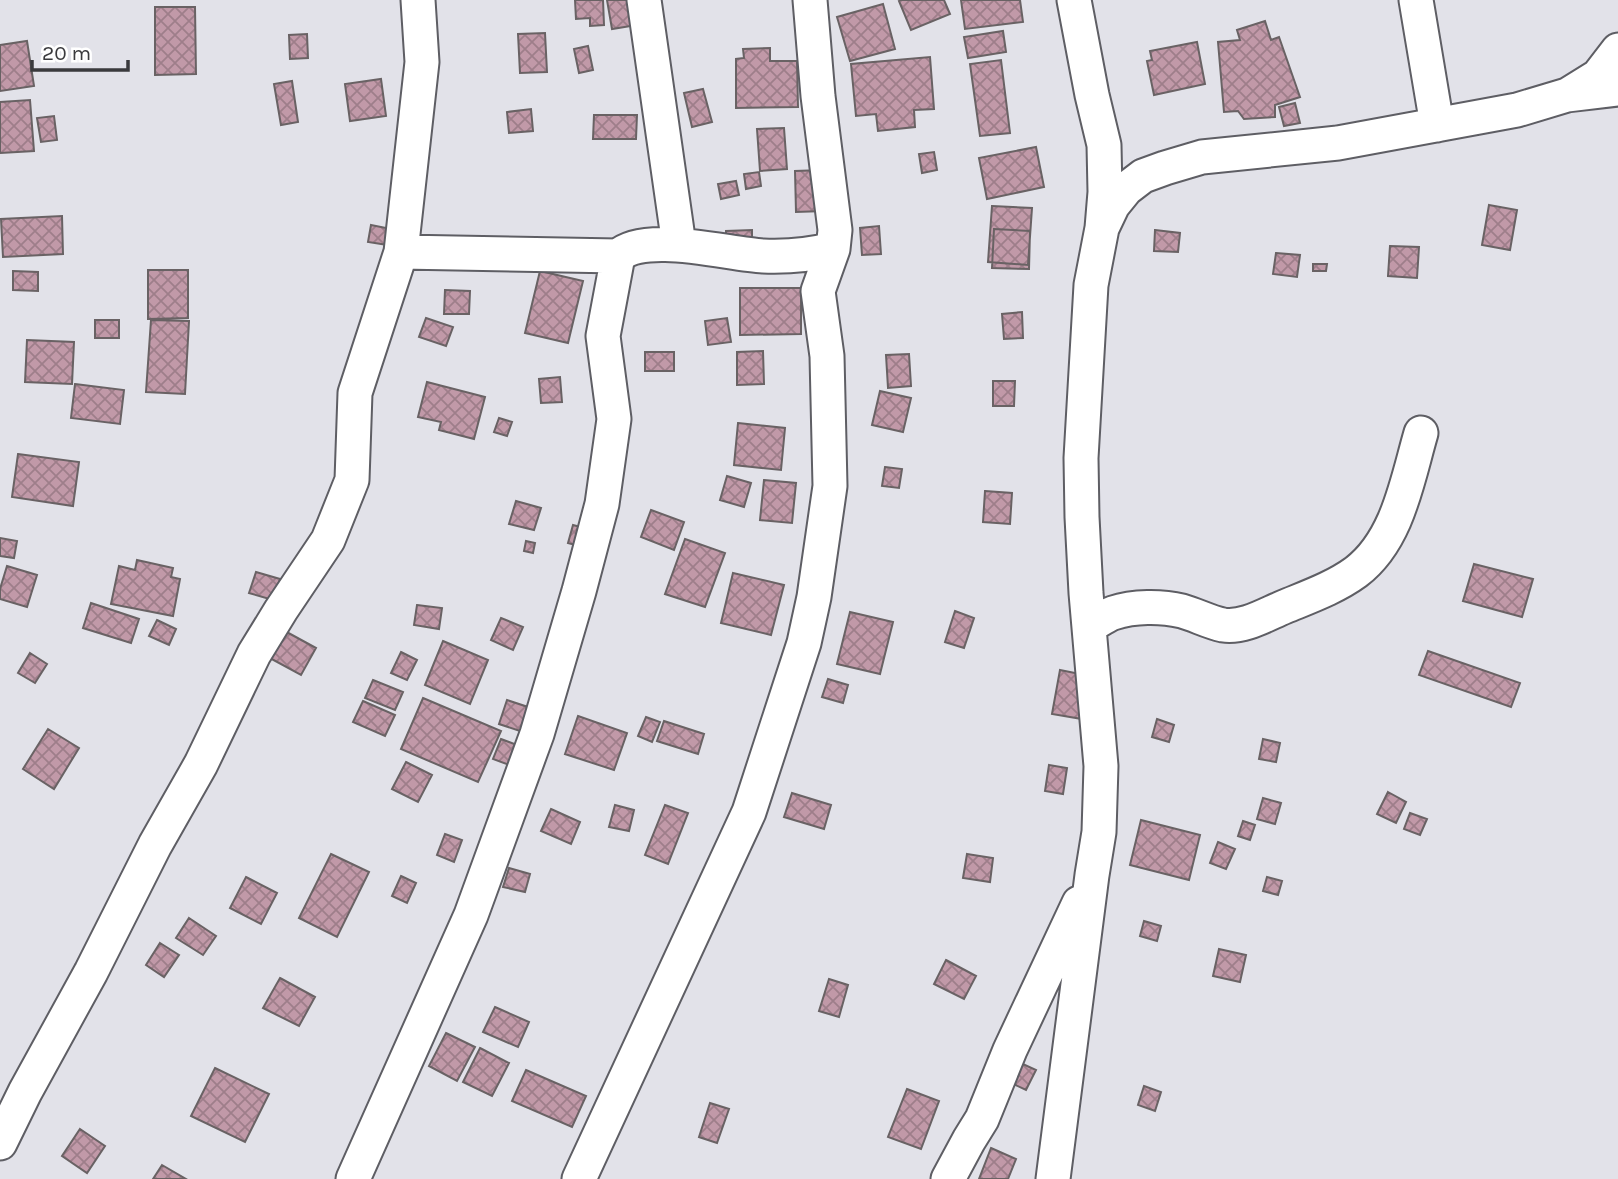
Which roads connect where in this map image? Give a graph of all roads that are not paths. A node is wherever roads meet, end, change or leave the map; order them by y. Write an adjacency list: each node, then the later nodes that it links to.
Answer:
1 (418, 0): 13 (street)
2 (643, 0): 11 (street)
3 (810, 0): 12 (street)
4 (1074, 0): 10 (street)
5 (1416, 0): 9 (street)
6 (1618, 50): 8 (street)
7 (1618, 89): 8 (street)
8 (1567, 95): 9 (street)
9 (1437, 125): 10 (street)
10 (1102, 228): 16 (street)
11 (680, 245): 12 (street); 14 (street)
12 (833, 249): 20 (street)
13 (401, 252): 14 (street); 18 (street)
14 (618, 256): 19 (street)
15 (1421, 433): 16 (street)
16 (1089, 626): 17 (street)
17 (1092, 876): 21 (street); 22 (street)
18 (0, 1143)
19 (353, 1179)
20 (579, 1179)
21 (948, 1179)
22 (1053, 1179)

